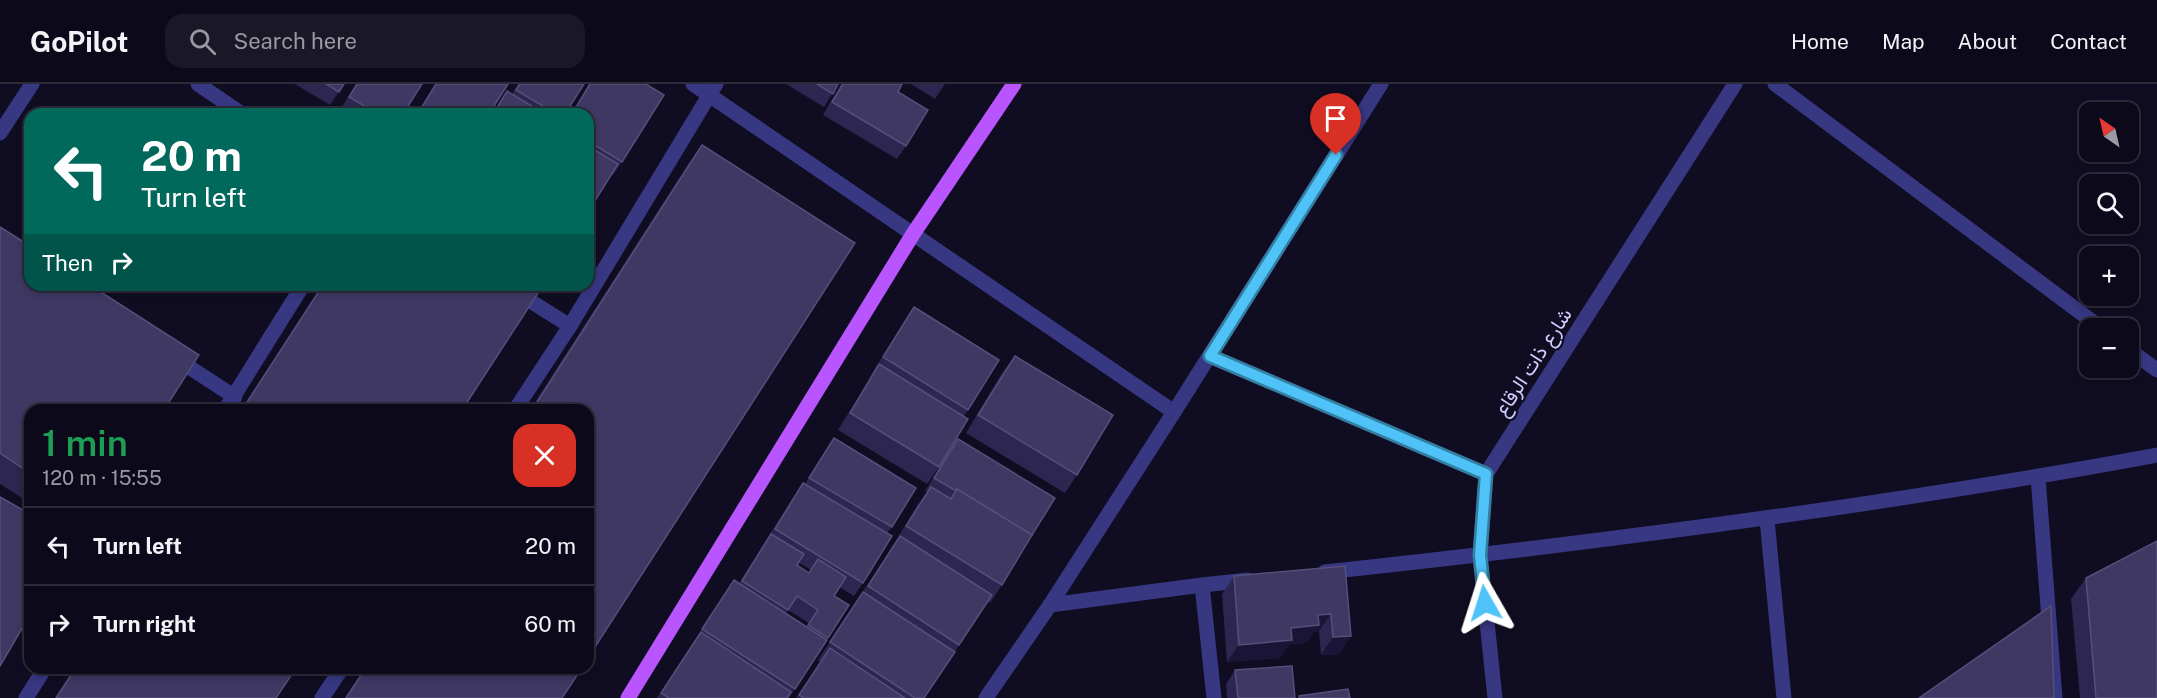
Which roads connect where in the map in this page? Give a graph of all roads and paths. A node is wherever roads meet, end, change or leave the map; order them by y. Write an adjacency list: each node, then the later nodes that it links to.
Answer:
1 (32, 84): 10 (street)
2 (198, 84): 9 (street)
3 (693, 84): 8 (street)
4 (1014, 84): 11 (main road)
5 (1381, 84): 19 (street)
6 (1735, 84): 27 (street, شارع ذات الرقاع)
7 (1775, 84): 16 (street)
8 (713, 89): 11 (street); 12 (street)
9 (233, 108)
10 (0, 133)
11 (913, 234): 25 (street); 39 (main road)
12 (594, 286)
13 (299, 291): 22 (street)
14 (515, 291): 17 (street)
15 (591, 291): 17 (street)
16 (2088, 318)
17 (570, 326): 24 (street)
18 (165, 351): 22 (street)
19 (1210, 356): 25 (street); 27 (street)
20 (2139, 357): 21 (street)
21 (2157, 370)
22 (234, 397): 23 (street)
23 (229, 404)
24 (519, 404)
25 (1174, 412): 34 (street)
26 (2157, 455): 28 (street)
27 (1486, 474): 30 (street, شارع ذات الرقاع)
28 (2038, 477): 29 (street); 44 (street)
29 (1767, 519): 30 (street); 43 (street)
30 (1480, 555): 31 (street); 42 (street, شارع ذات الرقاع)
31 (1306, 574)
32 (1260, 579): 33 (street)
33 (1202, 585): 34 (street); 41 (street)
34 (1050, 605): 40 (street)
35 (41, 674): 37 (street)
36 (338, 674): 38 (street)
37 (26, 698)
38 (322, 698)
39 (628, 698)
40 (986, 698)
41 (1214, 698)
42 (1495, 698)
43 (1784, 698)
44 (2055, 698)

